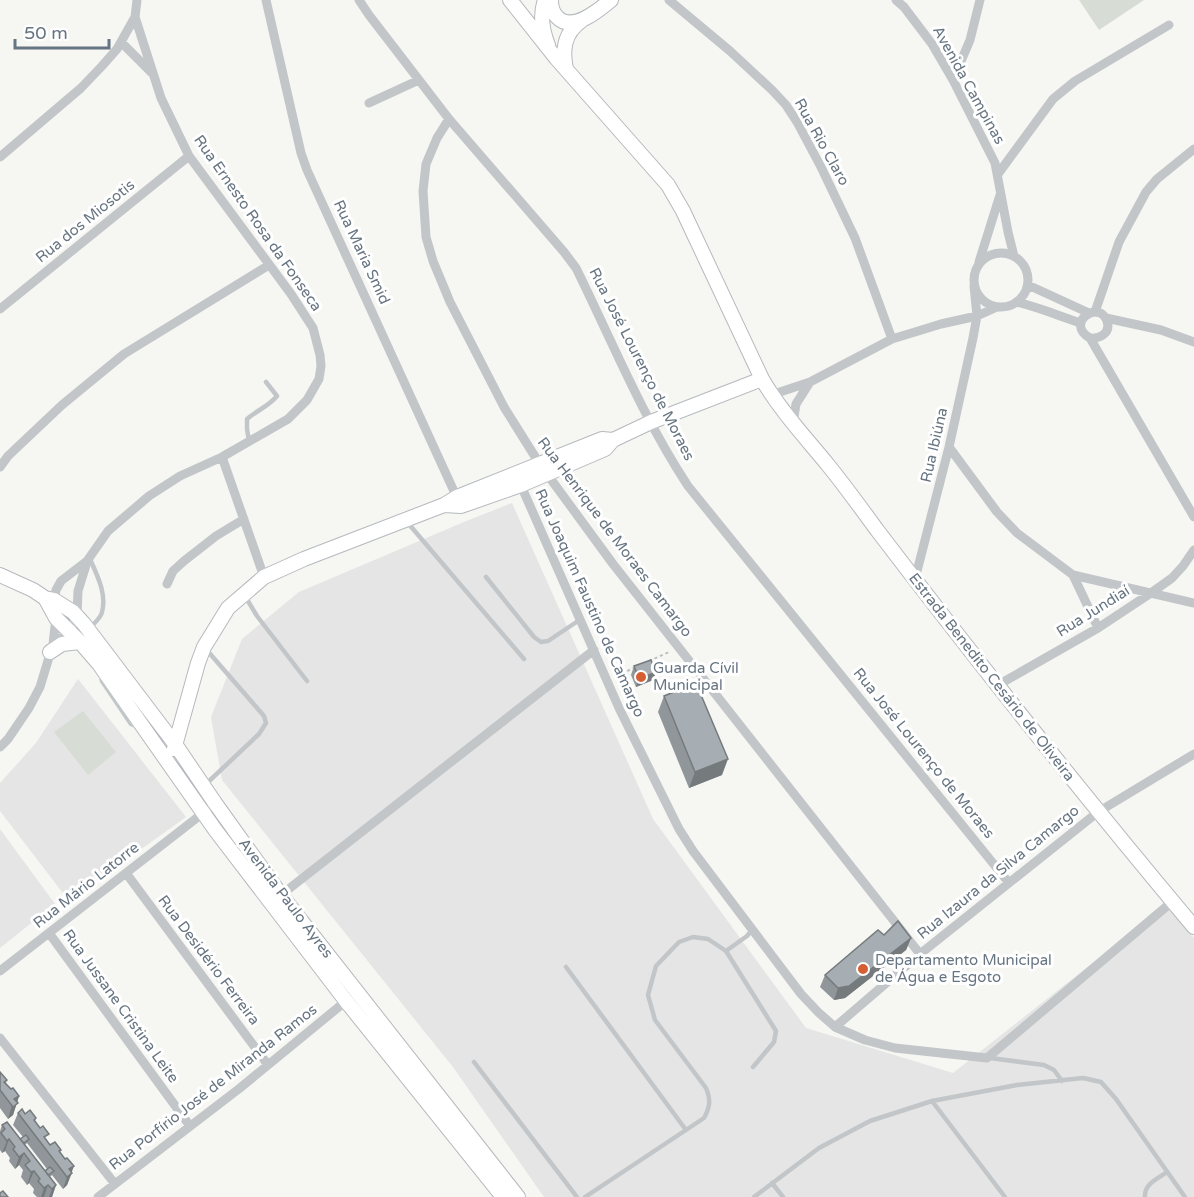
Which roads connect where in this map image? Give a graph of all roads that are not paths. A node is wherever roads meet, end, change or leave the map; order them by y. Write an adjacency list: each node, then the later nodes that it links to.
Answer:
1 (137, 0): 11 (street)
2 (266, 0): 57 (street, Rua Maria Smid)
3 (359, 0): 20 (street, Rua José Lourenço de Moraes)
4 (510, 0): 12 (main road, Estrada Benedito Cesário de Oliveira)
5 (545, 0): 14 (main road)
6 (551, 0): 13 (main road)
7 (611, 0): 13 (main road)
8 (669, 0): 42 (street, Rua Rio Claro)
9 (896, 0): 21 (street, Avenida Campinas)
10 (980, 0): 21 (street)
11 (135, 16): 16 (street); 19 (street, Rua Ernesto Rosa da Fonseca)
12 (523, 17): 14 (main road); 17 (main road, Estrada Benedito Cesário de Oliveira)
13 (577, 21): 14 (main road); 18 (main road)
14 (543, 24): 17 (main road)
15 (1169, 25): 27 (street)
16 (121, 42): 19 (street, Rua Ernesto Rosa da Fonseca); 26 (street)
17 (550, 50): 18 (main road, Estrada Benedito Cesário de Oliveira)
18 (566, 69): 44 (main road, Estrada Benedito Cesário de Oliveira)
19 (153, 75): 25 (street, Rua Ernesto Rosa da Fonseca)
20 (419, 80): 22 (street); 23 (street, Rua José Lourenço de Moraes)
21 (953, 80): 27 (street, Avenida Campinas)
22 (369, 103)
23 (448, 119): 48 (street, Rua José Lourenço de Moraes); 55 (street, Rua Henrique de Moraes Camargo)
24 (1194, 150): 37 (street)
25 (189, 156): 31 (street, Rua Ernesto Rosa da Fonseca); 36 (street, Rua dos Miosotis)
26 (0, 157)
27 (998, 174): 28 (street, Avenida Campinas)
28 (1001, 193): 29 (street, Avenida Campinas); 30 (street, Avenida Campinas)
29 (1014, 256): 30 (street); 32 (street)
30 (979, 264): 33 (street)
31 (269, 265): 50 (street, Rua Ernesto Rosa da Fonseca); 52 (street)
32 (1028, 285): 34 (street); 37 (street)
33 (974, 286): 35 (street); 38 (street, Rua Ibiúna)
34 (1016, 302): 35 (street); 40 (street)
35 (997, 307): 38 (street)
36 (0, 309)
37 (1092, 312): 39 (street); 40 (street)
38 (977, 316): 42 (street); 51 (street, Rua Ibiúna)
39 (1106, 318): 41 (street); 43 (street)
40 (1081, 323): 41 (street)
41 (1090, 338): 58 (street)
42 (892, 339): 46 (street)
43 (1194, 342)
44 (762, 379): 47 (main road, Estrada Benedito Cesário de Oliveira); 48 (main road)
45 (266, 382): 50 (lane)
46 (810, 382): 47 (street); 49 (street)
47 (771, 395): 49 (main road, Estrada Benedito Cesário de Oliveira)
48 (651, 422): 55 (main road); 98 (street, Rua José Lourenço de Moraes)
49 (794, 424): 67 (main road, Estrada Benedito Cesário de Oliveira)
50 (249, 441): 53 (street, Rua Ernesto Rosa da Fonseca)
51 (949, 447): 64 (street); 67 (street, Rua Ibiúna)
52 (4, 454): 54 (street)
53 (222, 457): 59 (street); 62 (street, Rua Ernesto Rosa da Fonseca)
54 (0, 466)
55 (543, 469): 56 (main road); 105 (street, Rua Henrique de Moraes Camargo)
56 (518, 480): 57 (main road); 75 (street, Rua Joaquim Faustino de Camargo)
57 (459, 501): 60 (main road)
58 (1194, 518)
59 (244, 519): 65 (street); 68 (street)
60 (405, 520): 65 (main road); 83 (lane)
61 (1194, 550): 69 (street, Rua Jundiaí)
62 (88, 560): 71 (street, Rua Ernesto Rosa da Fonseca); 73 (street, Rua Ernesto Rosa da Fonseca); 77 (lane)
63 (0, 575): 71 (main road, Avenida Paulo Ayres)
64 (1073, 575): 69 (street); 76 (street)
65 (264, 577): 70 (main road)
66 (486, 577): 75 (lane)
67 (915, 579): 85 (main road, Estrada Benedito Cesário de Oliveira)
68 (167, 584)
69 (1151, 593): 72 (street); 76 (street, Rua Jundiaí)
70 (244, 594): 80 (main road); 84 (lane)
71 (50, 599): 73 (main road, Avenida Paulo Ayres); 74 (main road, Avenida Paulo Ayres)
72 (1194, 603)
73 (77, 616): 77 (main road, Avenida Paulo Ayres); 78 (street, Rua Ernesto Rosa da Fonseca)
74 (56, 618): 78 (main road, Avenida Paulo Ayres); 81 (street)
75 (581, 619): 82 (street, Rua Joaquim Faustino de Camargo)
76 (1098, 628): 85 (street, Rua Jundiaí)
77 (89, 630): 87 (main road, Avenida Paulo Ayres)
78 (69, 632): 79 (main road, Avenida Paulo Ayres); 81 (street, Rua Ernesto Rosa da Fonseca)
79 (80, 642): 81 (main road); 91 (main road, Avenida Paulo Ayres)
80 (204, 647): 86 (main road); 92 (lane)
81 (51, 648): 89 (street)
82 (594, 650): 99 (street); 102 (street, Rua Joaquim Faustino de Camargo)
83 (524, 659)
84 (307, 681)
85 (998, 685): 95 (main road, Estrada Benedito Cesário de Oliveira)
86 (185, 709): 87 (main road); 88 (main road)
87 (154, 717): 88 (main road, Avenida Paulo Ayres)
88 (175, 744): 91 (main road); 92 (main road, Avenida Paulo Ayres)
89 (0, 747)
90 (1194, 754): 95 (street, Rua Izaura da Silva Camargo)
91 (169, 764): 94 (main road, Avenida Paulo Ayres)
92 (204, 786): 93 (main road, Avenida Paulo Ayres)
93 (215, 803): 94 (street, Rua Mário Latorre); 99 (main road, Avenida Paulo Ayres)
94 (199, 807): 96 (street, Rua Mário Latorre); 96 (street); 108 (main road, Avenida Paulo Ayres)
95 (1098, 812): 98 (street, Rua Izaura da Silva Camargo); 100 (main road, Estrada Benedito Cesário de Oliveira)
96 (190, 823): 97 (street, Rua Mário Latorre)
97 (126, 873): 103 (street, Rua Mário Latorre); 114 (street, Rua Desidério Ferreira)
98 (1009, 883): 105 (street, Rua Izaura da Silva Camargo)
99 (281, 895): 109 (main road, Avenida Paulo Ayres)
100 (1173, 901): 101 (main road, Estrada Benedito Cesário de Oliveira); 112 (street)
101 (1194, 927)
102 (752, 930): 104 (lane); 110 (street, Rua Joaquim Faustino de Camargo)
103 (49, 933): 107 (street, Rua Mário Latorre); 118 (street, Rua Jussane Cristina Leite)
104 (726, 951): 115 (lane); 119 (lane)
105 (920, 954): 110 (street, Rua Izaura da Silva Camargo)
106 (566, 967): 119 (lane)
107 (0, 971)
108 (346, 1001): 109 (main road); 114 (street, Rua Porfírio José de Miranda Ramos); 124 (main road, Avenida Paulo Ayres)
109 (378, 1017): 125 (main road, Avenida Paulo Ayres)
110 (835, 1027): 112 (street, Rua Joaquim Faustino de Camargo)
111 (0, 1038): 122 (street)
112 (987, 1058): 116 (lane, Rua Joaquim Faustino de Camargo)
113 (474, 1062): 126 (lane)
114 (268, 1065): 118 (street, Rua Porfírio José de Miranda Ramos)
115 (753, 1067)
116 (1062, 1081): 117 (lane); 120 (lane)
117 (933, 1101): 121 (lane); 130 (lane)
118 (190, 1126): 122 (street, Rua Porfírio José de Miranda Ramos)
119 (686, 1130): 127 (lane)
120 (1167, 1172): 131 (lane); 132 (lane)
121 (772, 1183): 128 (lane); 129 (lane)
122 (115, 1184): 123 (street, Rua Porfírio José de Miranda Ramos)
123 (98, 1197)
124 (503, 1197)
125 (519, 1197)
126 (577, 1197)
127 (585, 1197)
128 (754, 1197)
129 (783, 1197)
130 (1005, 1197)
131 (1145, 1197)
132 (1185, 1197)

